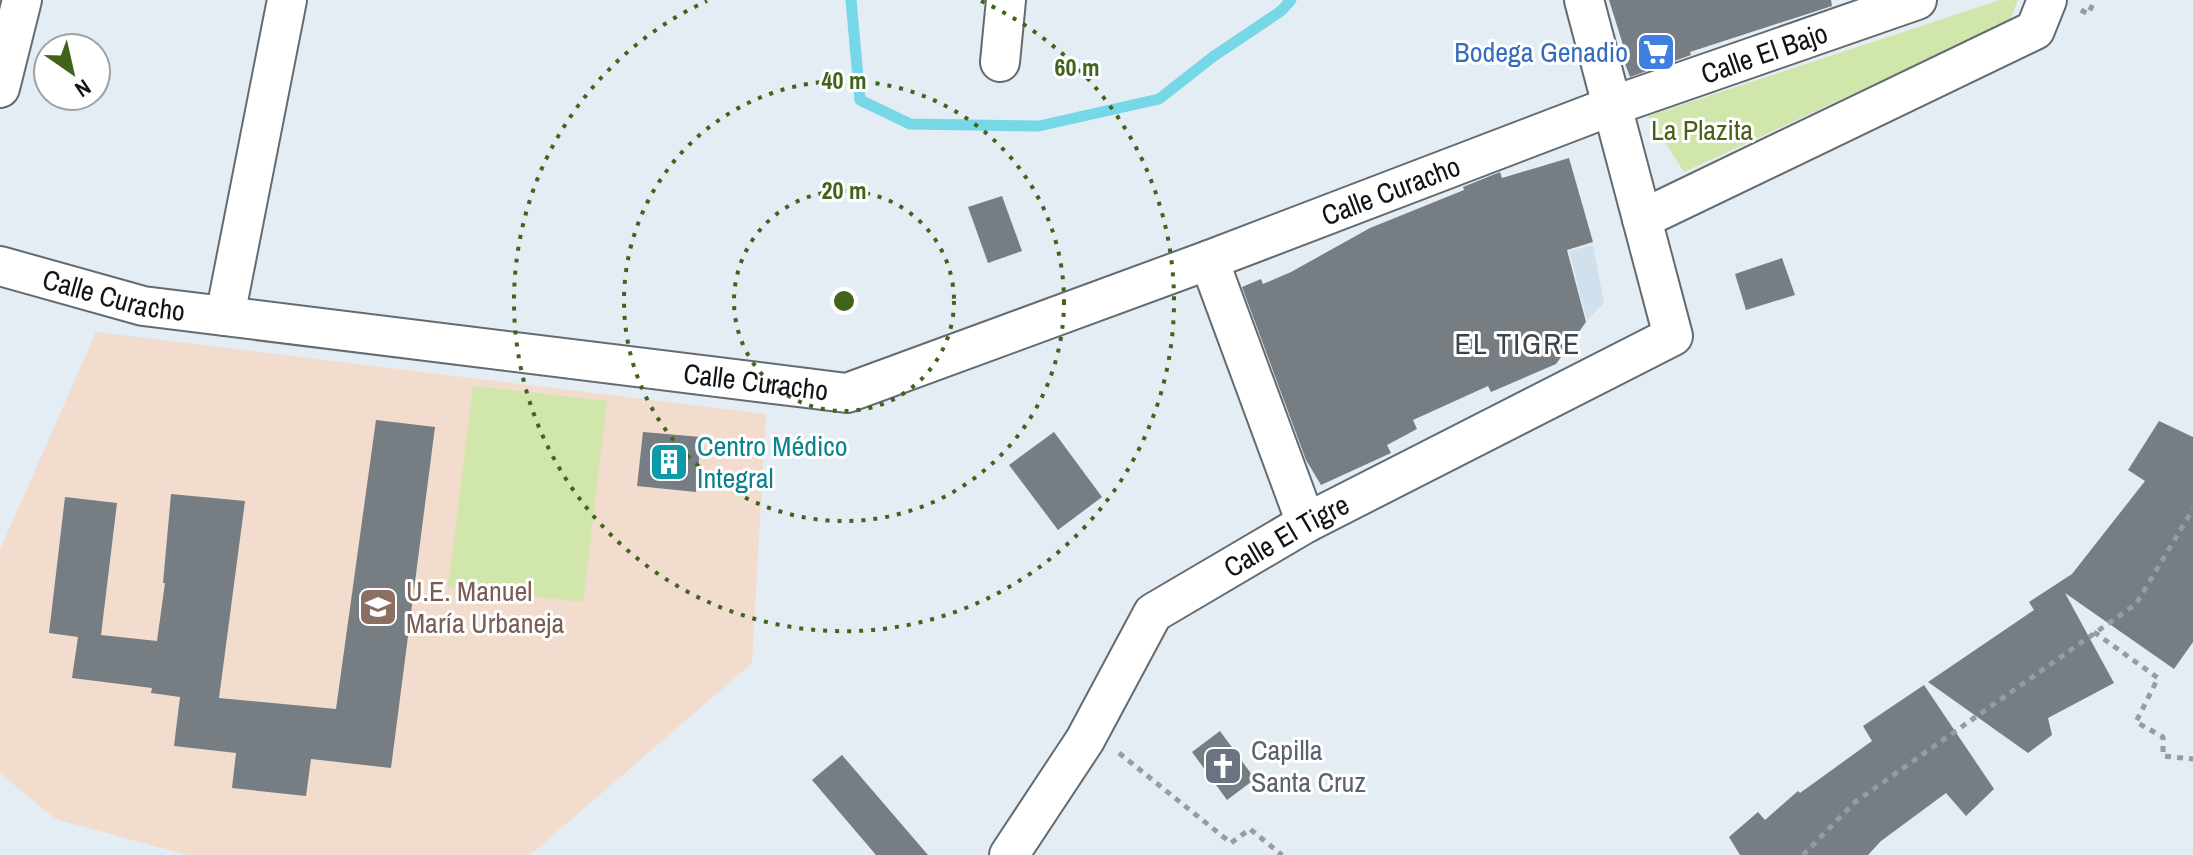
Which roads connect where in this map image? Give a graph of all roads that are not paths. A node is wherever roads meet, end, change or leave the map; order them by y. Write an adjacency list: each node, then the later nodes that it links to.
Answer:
1 (22, 0): 8 (street)
2 (287, 0): 13 (street)
3 (1006, 0): 7 (street)
4 (1584, 0): 9 (street)
5 (1917, 0): 9 (street, Calle El Bajo)
6 (2047, 0): 10 (street)
7 (1000, 62)
8 (0, 88)
9 (1612, 106): 10 (street); 11 (street, Calle Curacho)
10 (1642, 219): 14 (street, Calle El Tigre)
11 (1209, 260): 13 (street, Calle Curacho); 14 (street)
12 (0, 266): 13 (street, Calle Curacho)
13 (225, 316)
14 (1306, 523): 15 (street, Calle El Tigre)
15 (1009, 855)

